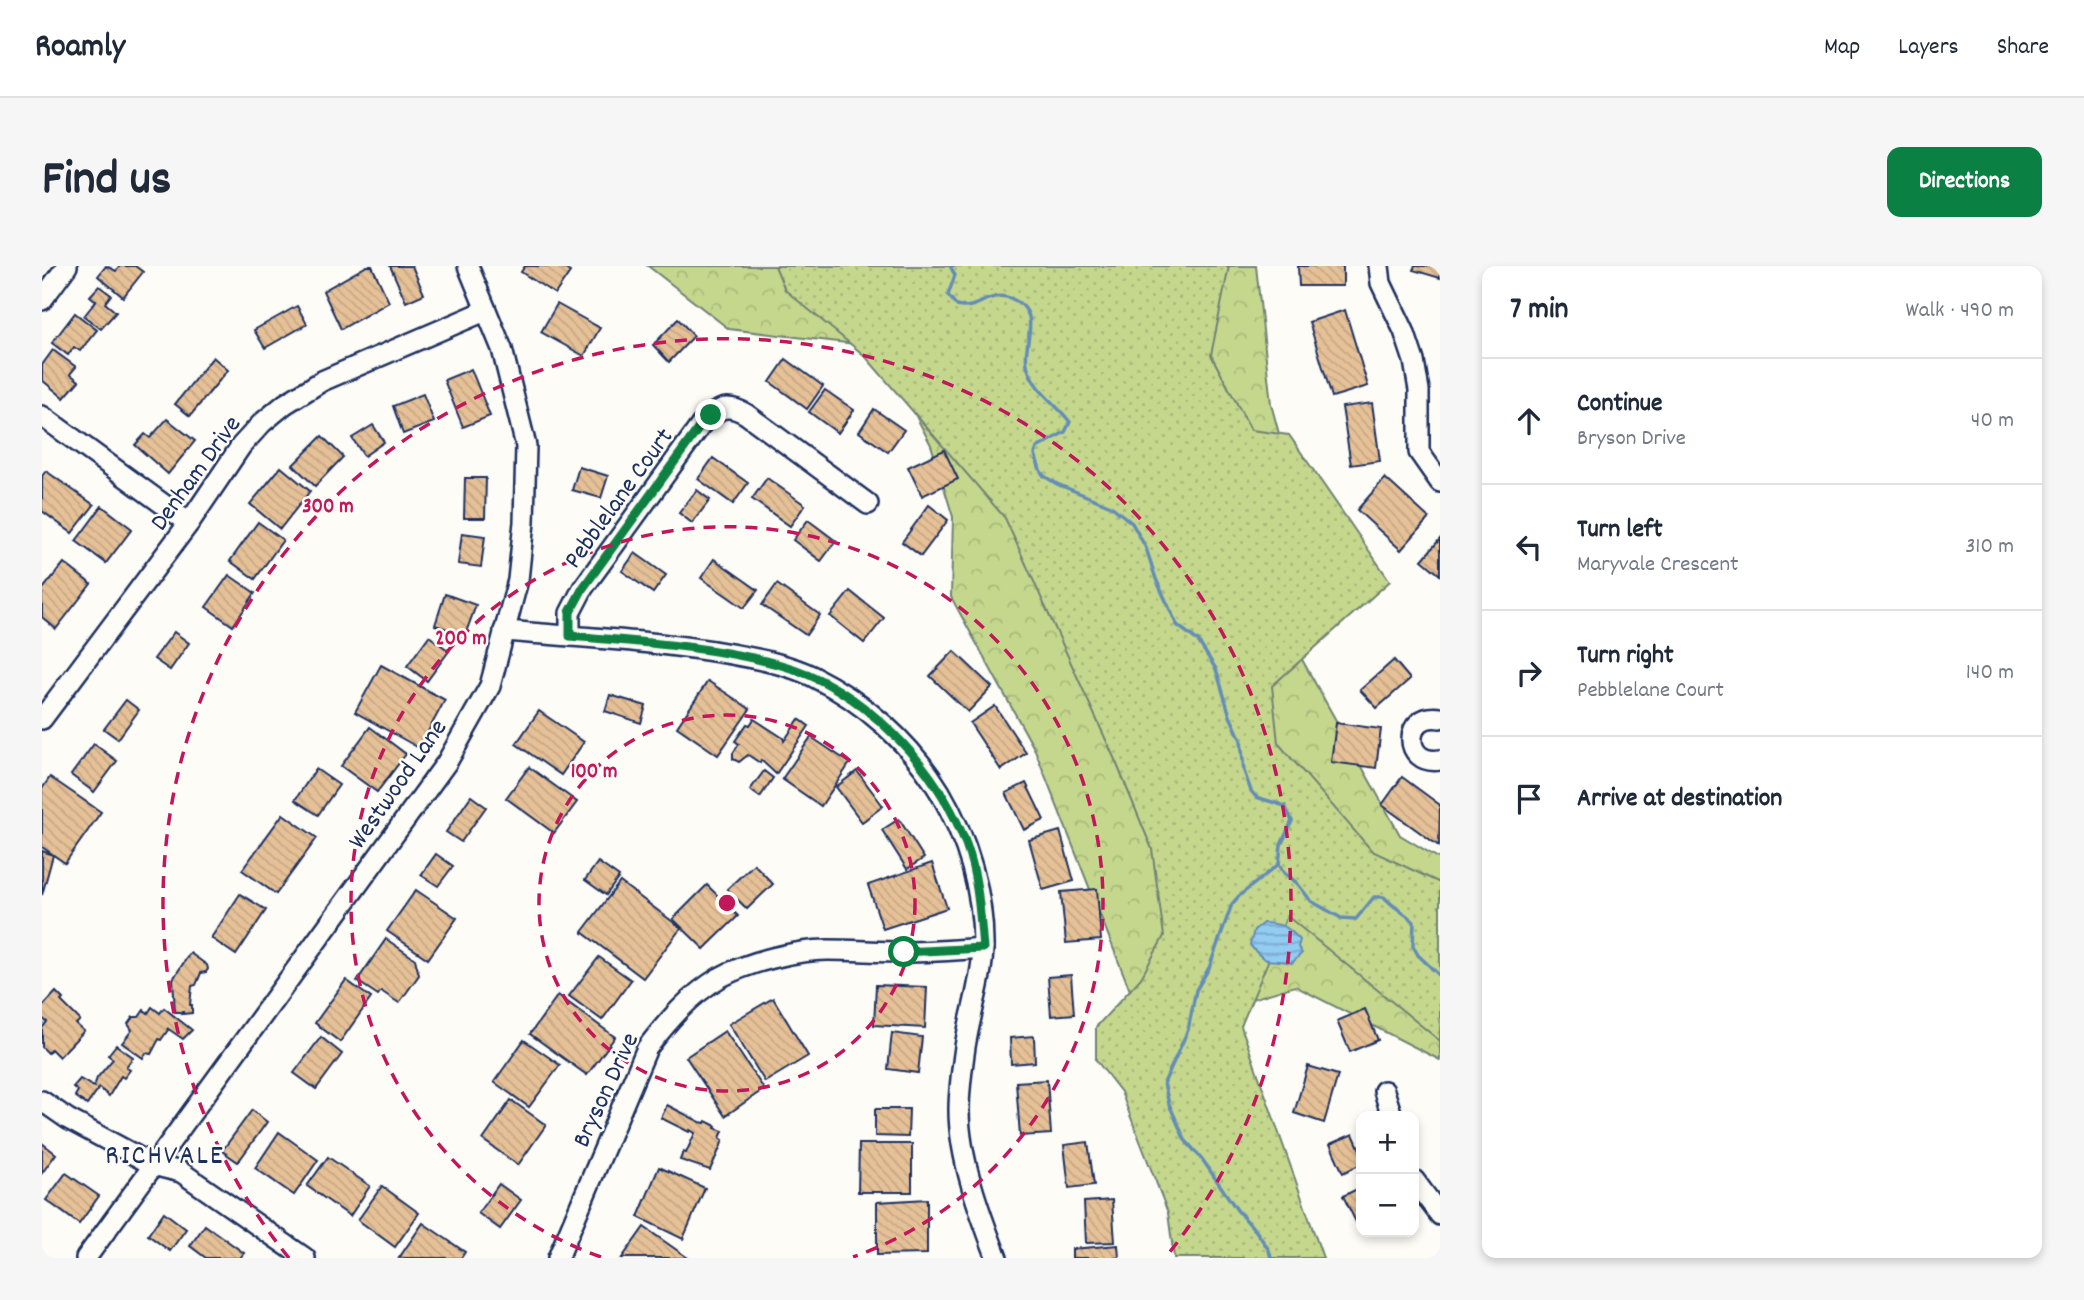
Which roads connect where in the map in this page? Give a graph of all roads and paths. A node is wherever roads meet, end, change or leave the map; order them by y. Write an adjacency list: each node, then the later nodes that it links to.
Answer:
1 (67, 266): 4 (street)
2 (468, 266): 5 (street, Westwood Lane)
3 (1379, 266): 7 (street)
4 (42, 300)
5 (485, 311): 9 (street, Denham Drive); 10 (street, Westwood Lane)
6 (42, 416): 9 (street)
7 (1440, 482)
8 (868, 504): 11 (street, Pebblelane Court)
9 (189, 523): 13 (street, Denham Drive)
10 (504, 631): 11 (street); 19 (street, Westwood Lane)
11 (570, 636): 15 (street)
12 (1440, 718): 14 (street)
13 (42, 719)
14 (1440, 760)
15 (983, 948): 24 (street, Bryson Drive); 25 (street)
16 (1384, 1091): 18 (street)
17 (42, 1101): 19 (street)
18 (1390, 1111)
19 (153, 1165): 22 (street, Westwood Lane); 23 (street)
20 (1419, 1187): 21 (street)
21 (1440, 1215)
22 (86, 1258)
23 (305, 1258)
24 (558, 1258)
25 (997, 1258)

